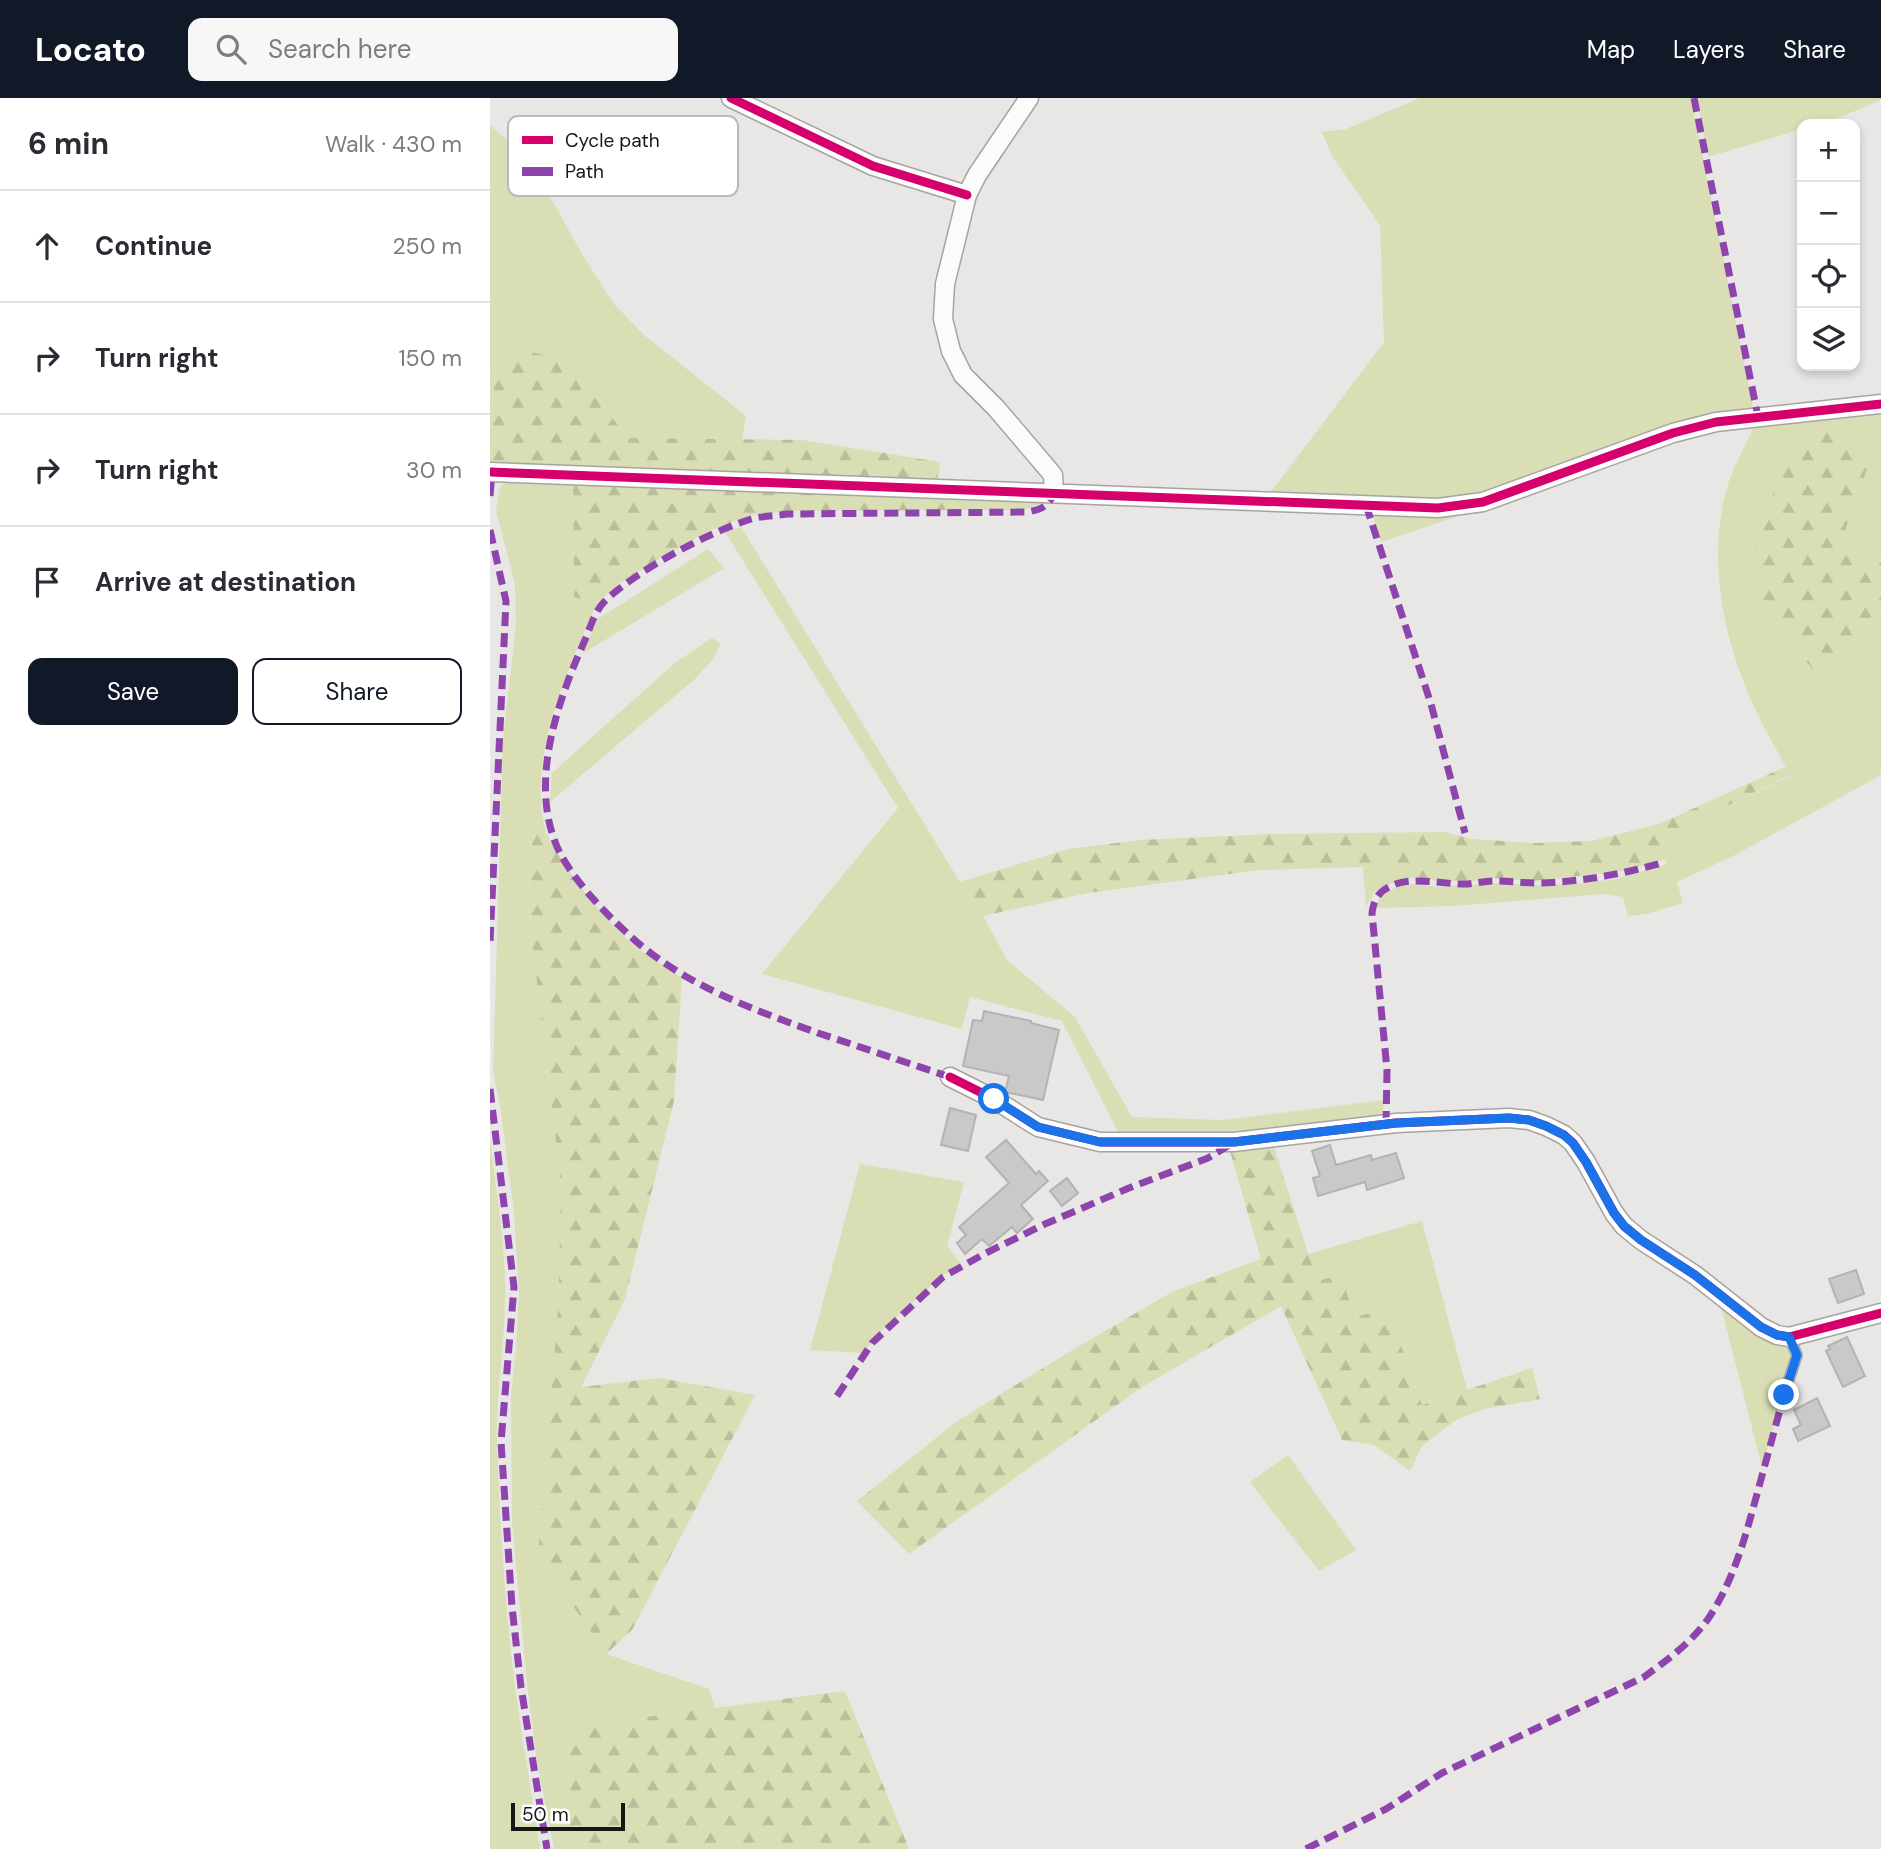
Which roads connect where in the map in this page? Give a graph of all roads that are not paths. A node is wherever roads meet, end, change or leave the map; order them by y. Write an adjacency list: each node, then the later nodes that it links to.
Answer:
1 (731, 98): 3 (street)
2 (1029, 98): 3 (street)
3 (967, 195): 6 (street)
4 (1881, 404): 6 (street)
5 (490, 472): 6 (street)
6 (1054, 493)
7 (950, 1077): 9 (street)
8 (1881, 1313): 9 (street)
9 (1789, 1337): 10 (lane)
10 (1784, 1395)

